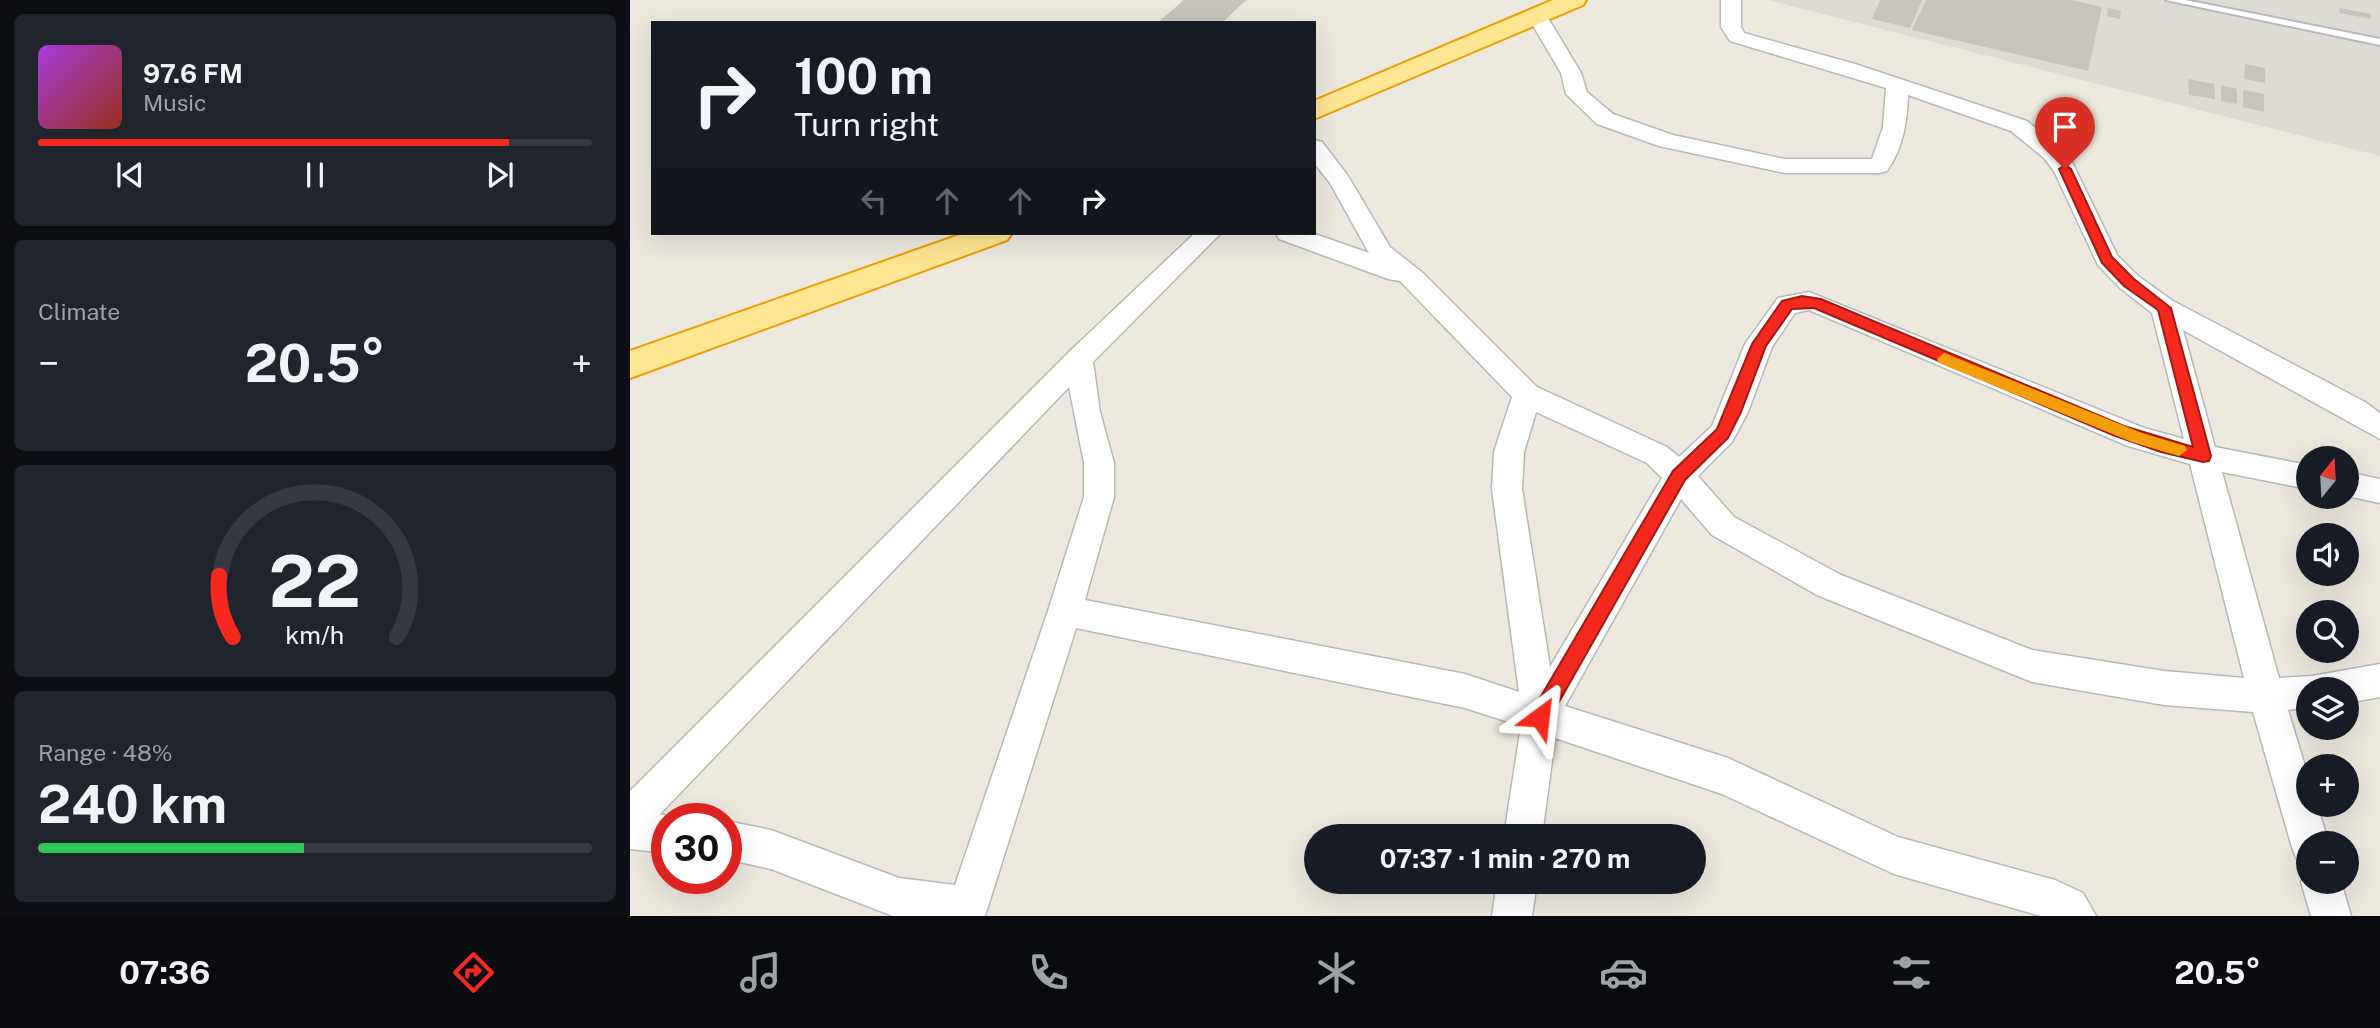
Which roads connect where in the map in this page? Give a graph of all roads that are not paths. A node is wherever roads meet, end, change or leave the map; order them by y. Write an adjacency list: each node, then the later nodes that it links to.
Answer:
1 (1574, 0): 4 (highway)
2 (1731, 0): 6 (street)
3 (2171, 0): 5 (lane)
4 (1538, 17): 6 (street); 7 (highway)
5 (2380, 43)
6 (1897, 84): 13 (street)
7 (1316, 110)
8 (1316, 151): 12 (street)
9 (990, 235): 15 (highway)
10 (1207, 235): 14 (street)
11 (1293, 235): 12 (street)
12 (1414, 279): 16 (street)
13 (2164, 308): 17 (street); 18 (street)
14 (1079, 359): 23 (street); 29 (street)
15 (630, 365)
16 (1527, 395): 19 (street); 28 (street)
17 (2380, 428)
18 (2203, 456): 19 (street); 20 (street); 27 (street)
19 (1679, 475): 27 (street); 28 (street)
20 (2296, 475)
21 (2359, 487): 22 (street)
22 (2380, 491)
23 (1065, 611): 28 (street); 37 (street)
24 (2380, 680): 25 (street)
25 (2359, 685)
26 (2296, 692): 27 (street)
27 (2266, 695): 32 (street)
28 (1540, 717): 30 (street); 39 (street)
29 (630, 818)
30 (1525, 824)
31 (630, 830): 33 (street)
32 (2306, 831)
33 (651, 832)
34 (742, 842): 37 (street)
35 (1515, 894): 38 (street)
36 (2325, 894): 40 (street)
37 (967, 911)
38 (1512, 916)
39 (2076, 916)
40 (2331, 916)

